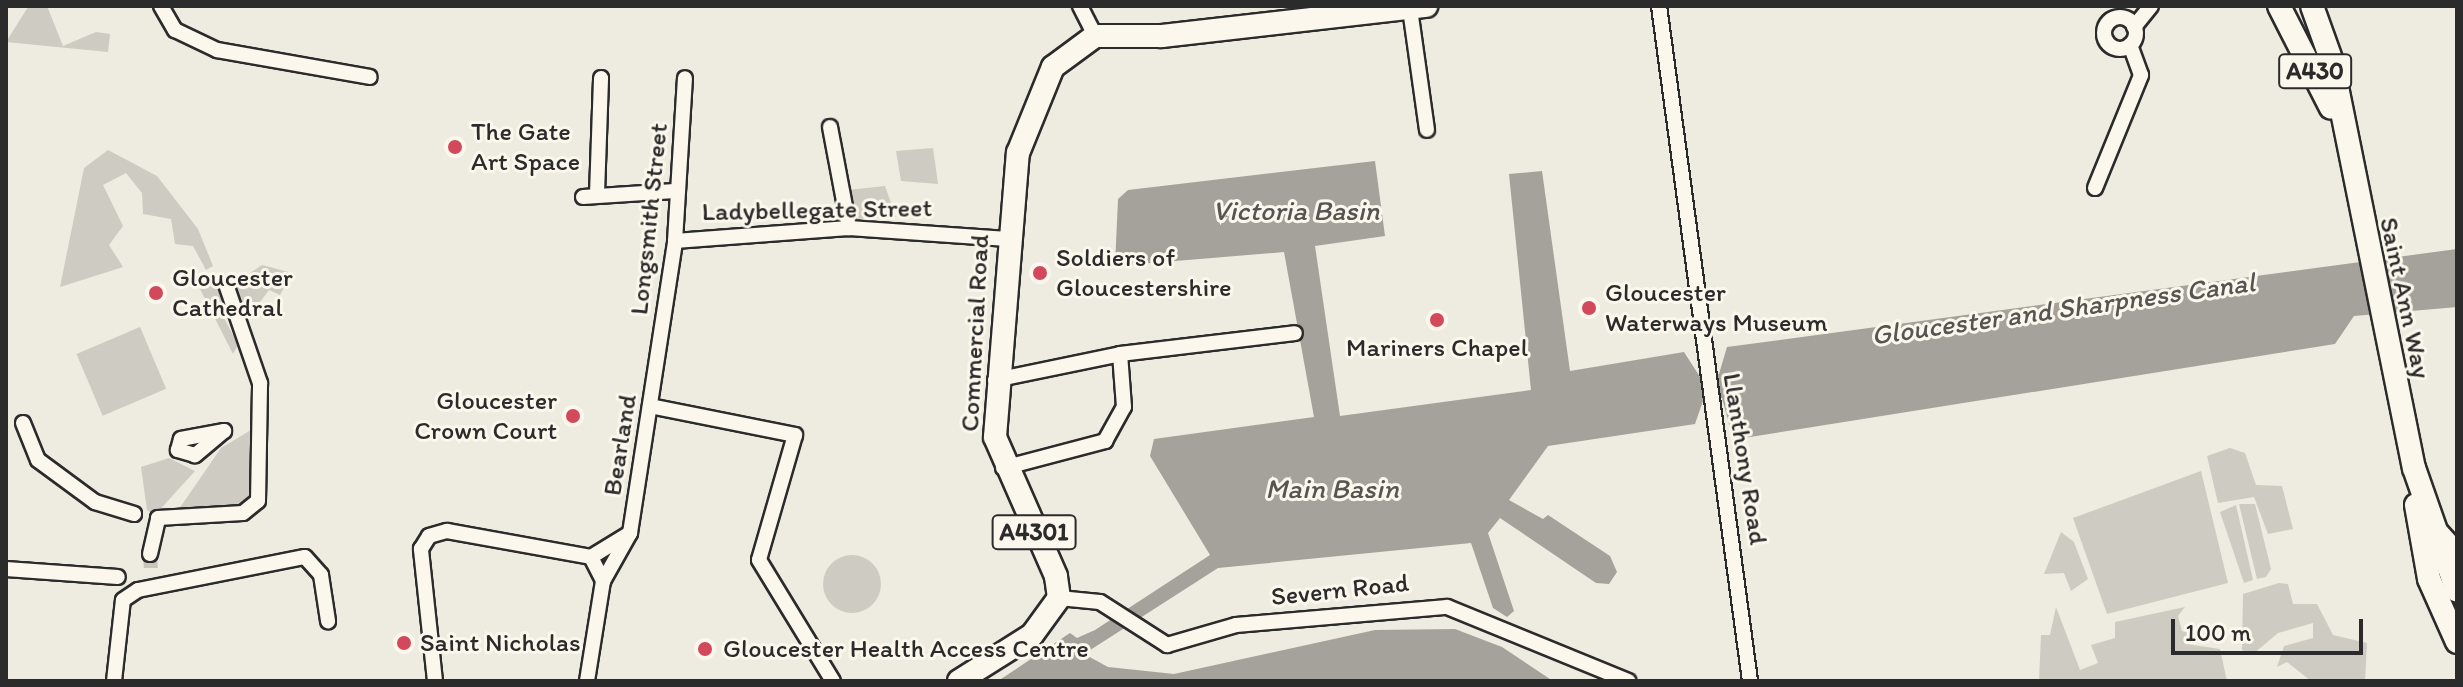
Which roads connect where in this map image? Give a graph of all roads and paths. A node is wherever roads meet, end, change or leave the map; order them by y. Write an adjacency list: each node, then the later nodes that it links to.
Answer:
1 (161, 6): 14 (street)
2 (1080, 6): 12 (street)
3 (1659, 6): 54 (street, Llanthony Road)
4 (2127, 6): 10 (street)
5 (2151, 6): 11 (street)
6 (2279, 6): 17 (main road, Saint Ann Way / A430)
7 (2296, 6): 17 (main road)
8 (2312, 6): 20 (main road, Saint Ann Way / A430)
9 (1418, 8): 12 (main road); 19 (street)
10 (2116, 18): 11 (street); 13 (street)
11 (2134, 27): 13 (street)
12 (1095, 36): 24 (main road, Commercial Road / A4301)
13 (2130, 45): 21 (street)
14 (370, 77)
15 (601, 78): 22 (street)
16 (685, 78): 22 (street, Longsmith Street)
17 (2335, 116): 20 (main road, Saint Ann Way / A430)
18 (830, 127): 23 (street)
19 (1427, 130)
20 (2344, 139): 34 (main road, Saint Ann Way / A430)
21 (2095, 188)
22 (675, 191): 25 (street, Longsmith Street)
23 (849, 228): 24 (street, Ladybellegate Street); 25 (street, Ladybellegate Street)
24 (1008, 239): 30 (main road, Commercial Road / A4301)
25 (675, 241): 29 (street, Longsmith Street)
26 (227, 287): 35 (street)
27 (1295, 333): 28 (street)
28 (1120, 354): 30 (street); 33 (street)
29 (657, 364): 31 (street, Bearland)
30 (995, 380): 33 (main road, Commercial Road / A4301)
31 (650, 406): 37 (street, Bearland); 51 (street)
32 (23, 423): 35 (street)
33 (1003, 468): 45 (main road, Commercial Road / A4301)
34 (2414, 468): 36 (main road, Saint Ann Way / A430); 44 (main road, Saint Ann Way)
35 (145, 515): 39 (street)
36 (2430, 519): 38 (street); 44 (main road, Saint Ann Way / A430)
37 (630, 533): 40 (street); 43 (street)
38 (2457, 549)
39 (150, 554)
40 (591, 557): 43 (street); 49 (street)
41 (6, 569): 42 (street)
42 (118, 577)
43 (603, 581): 50 (street)
44 (2448, 586): 47 (main road, Saint Ann Way)
45 (1059, 598): 52 (main road); 53 (street, Severn Road)
46 (328, 621): 48 (street)
47 (2457, 642)
48 (114, 681)
49 (435, 681)
50 (587, 681)
51 (833, 681)
52 (959, 681)
53 (1628, 681)
54 (1750, 681)

